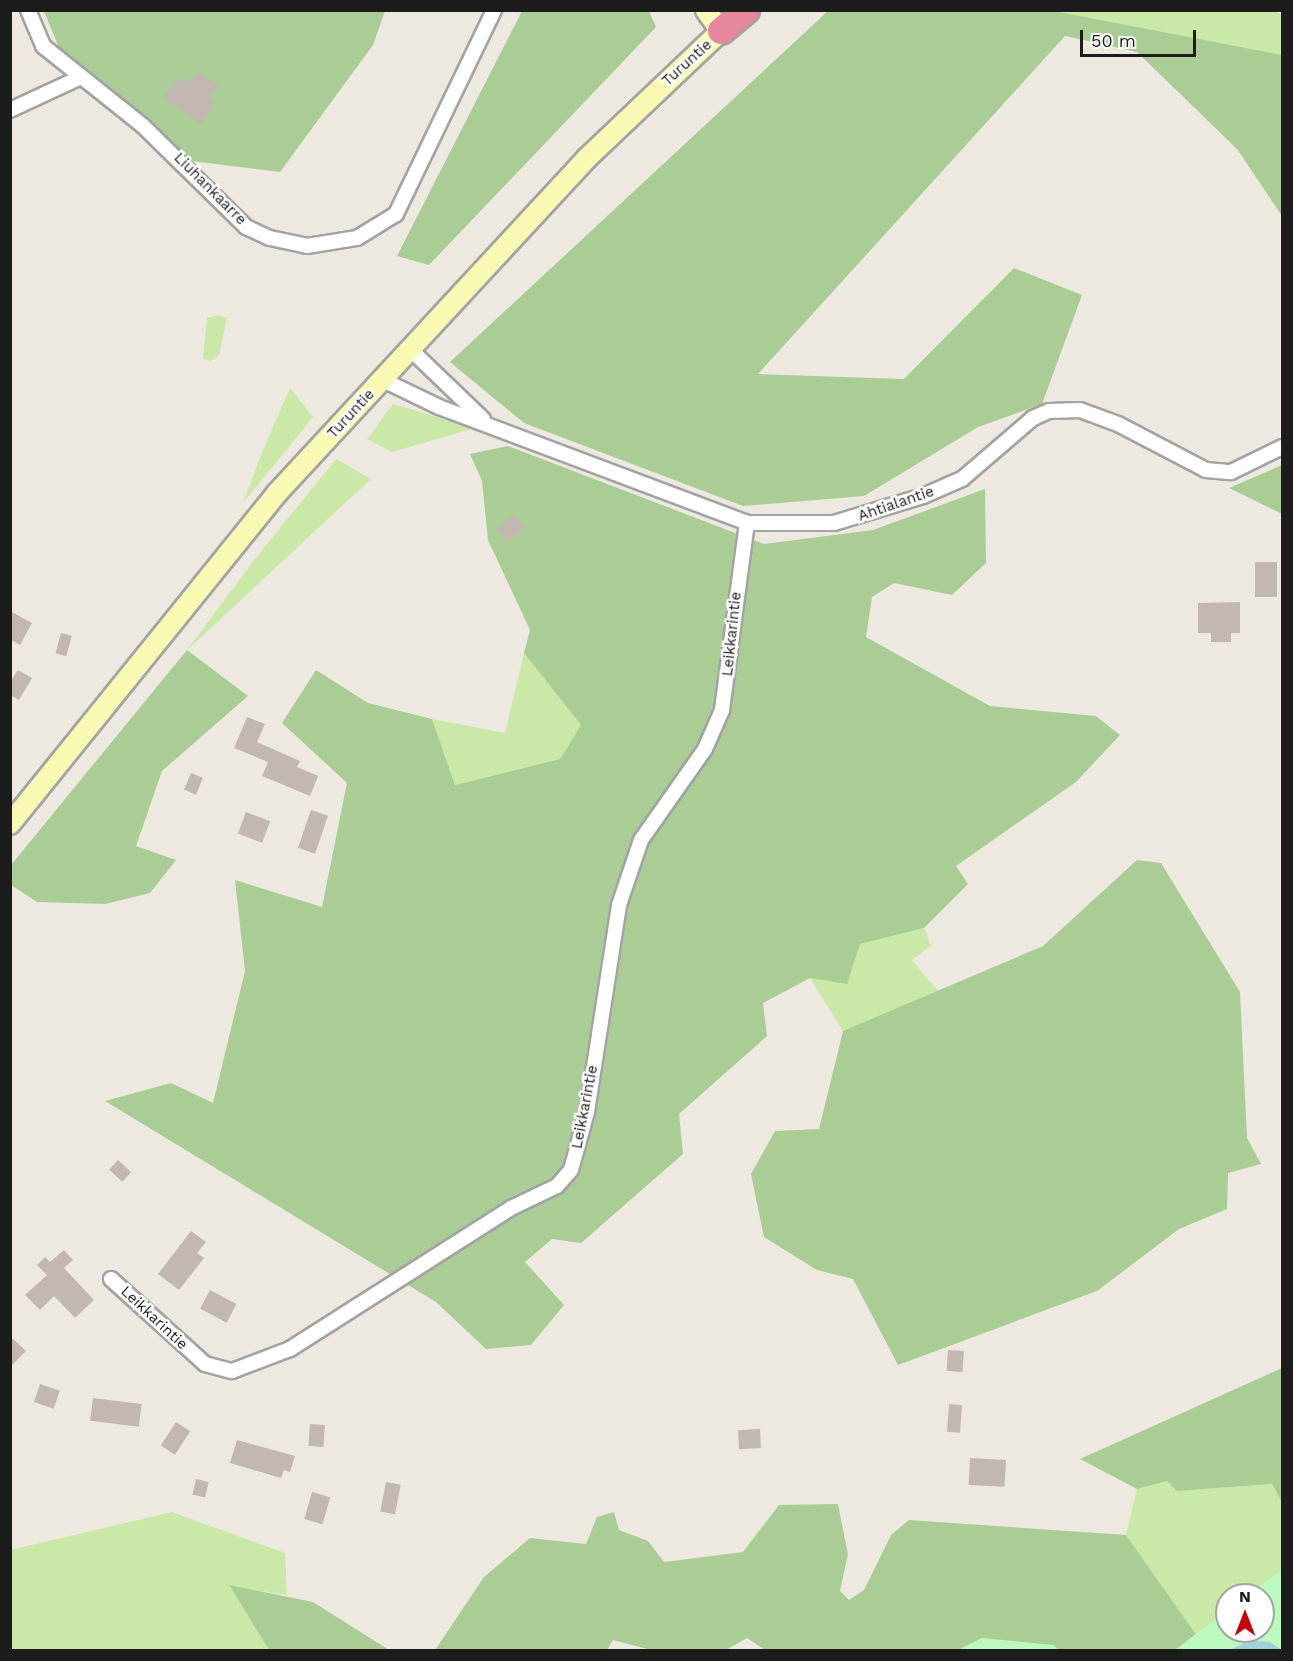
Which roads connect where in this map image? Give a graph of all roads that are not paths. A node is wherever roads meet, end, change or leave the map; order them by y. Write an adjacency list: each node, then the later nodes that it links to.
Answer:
1 (28, 10): 6 (street, Liuhankaarre)
2 (494, 10): 6 (street, Liuhankaarre)
3 (706, 10): 5 (main road)
4 (746, 10): 5 (highway)
5 (722, 31): 8 (main road, Turuntie)
6 (79, 78): 7 (street)
7 (10, 110)
8 (411, 350): 9 (main road, Turuntie); 10 (street, Ahtialantie)
9 (383, 381): 10 (street, Ahtialantie); 13 (main road, Turuntie)
10 (485, 421): 12 (street, Ahtialantie)
11 (1282, 447): 12 (street, Ahtialantie)
12 (747, 523): 14 (street, Leikkarintie)
13 (10, 824)
14 (111, 1279)

